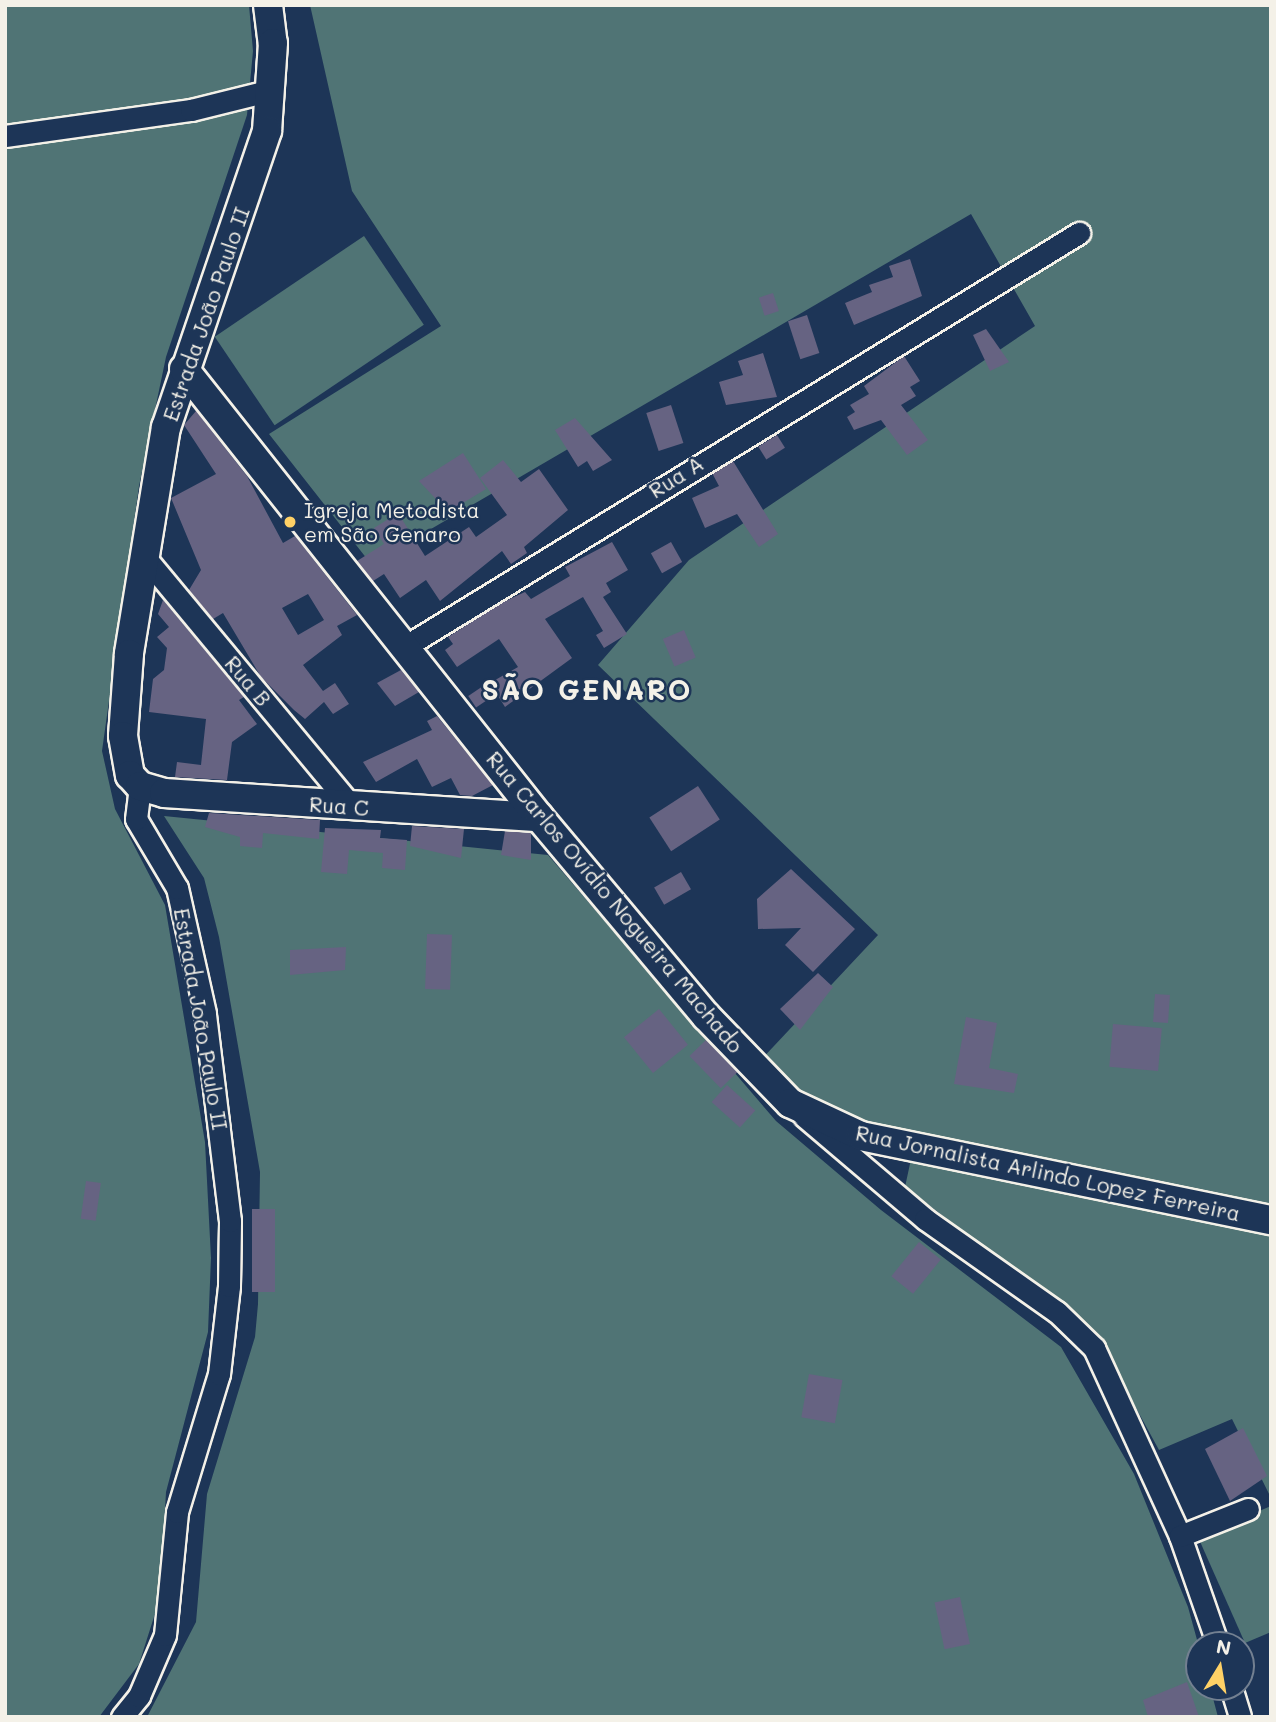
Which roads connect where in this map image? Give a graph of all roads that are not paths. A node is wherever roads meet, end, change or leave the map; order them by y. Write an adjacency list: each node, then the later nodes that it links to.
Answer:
1 (268, 5): 2 (street, Estrada João Paulo II)
2 (272, 90): 3 (street); 5 (street, Estrada João Paulo II)
3 (5, 136)
4 (1079, 233): 7 (street, Rua A)
5 (184, 369): 6 (street, Estrada João Paulo II); 7 (street, Rua Carlos Ovídio Nogueira Machado)
6 (143, 555): 8 (street, Estrada João Paulo II); 9 (street, Rua B)
7 (406, 646): 10 (street, Rua Carlos Ovídio Nogueira Machado)
8 (140, 786): 9 (street, Rua C); 16 (street, Estrada João Paulo II)
9 (352, 807): 10 (street, Rua C)
10 (539, 817): 11 (street, Rua Carlos Ovídio Nogueira Machado)
11 (790, 1103): 12 (street, Rua Jornalista Arlindo Lopez Ferreira); 14 (street, Rua Carlos Ovídio Nogueira Machado)
12 (1271, 1220)
13 (1248, 1508): 14 (street)
14 (1180, 1536): 15 (street, Rua Carlos Ovídio Nogueira Machado)
15 (1213, 1631)
16 (122, 1717)

